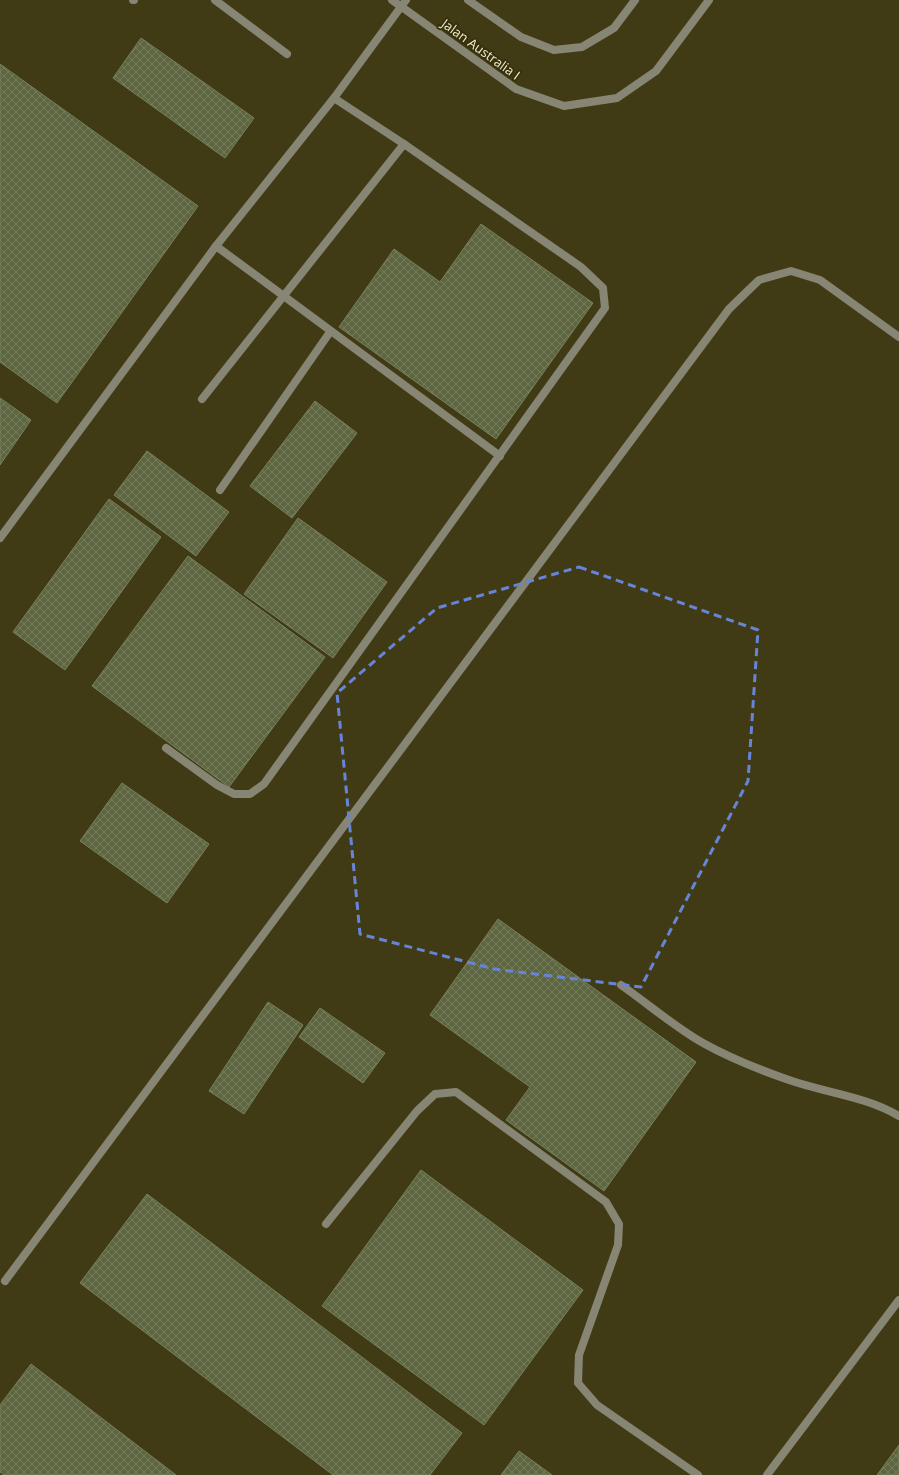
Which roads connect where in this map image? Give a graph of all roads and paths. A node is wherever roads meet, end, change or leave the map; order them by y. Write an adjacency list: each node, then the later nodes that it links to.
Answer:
1 (215, 0): 7 (lane)
2 (392, 0): 6 (lane, Jalan Australia I)
3 (468, 0): 4 (lane)
4 (635, 0)
5 (709, 0): 6 (lane, Jalan Australia I)
6 (404, 3): 8 (lane)
7 (287, 54)
8 (334, 98): 9 (lane); 10 (lane)
9 (404, 144): 11 (lane); 15 (lane)
10 (216, 246): 11 (lane); 17 (lane)
11 (283, 297): 12 (lane); 14 (lane)
12 (330, 332): 15 (lane); 16 (lane)
13 (899, 337): 22 (lane)
14 (202, 399)
15 (500, 456): 18 (lane)
16 (220, 490)
17 (0, 538)
18 (166, 748)
19 (621, 985): 20 (lane)
20 (899, 1116)
21 (326, 1224): 24 (lane)
22 (5, 1281)
23 (899, 1300): 25 (lane)
24 (698, 1475)
25 (767, 1475)

